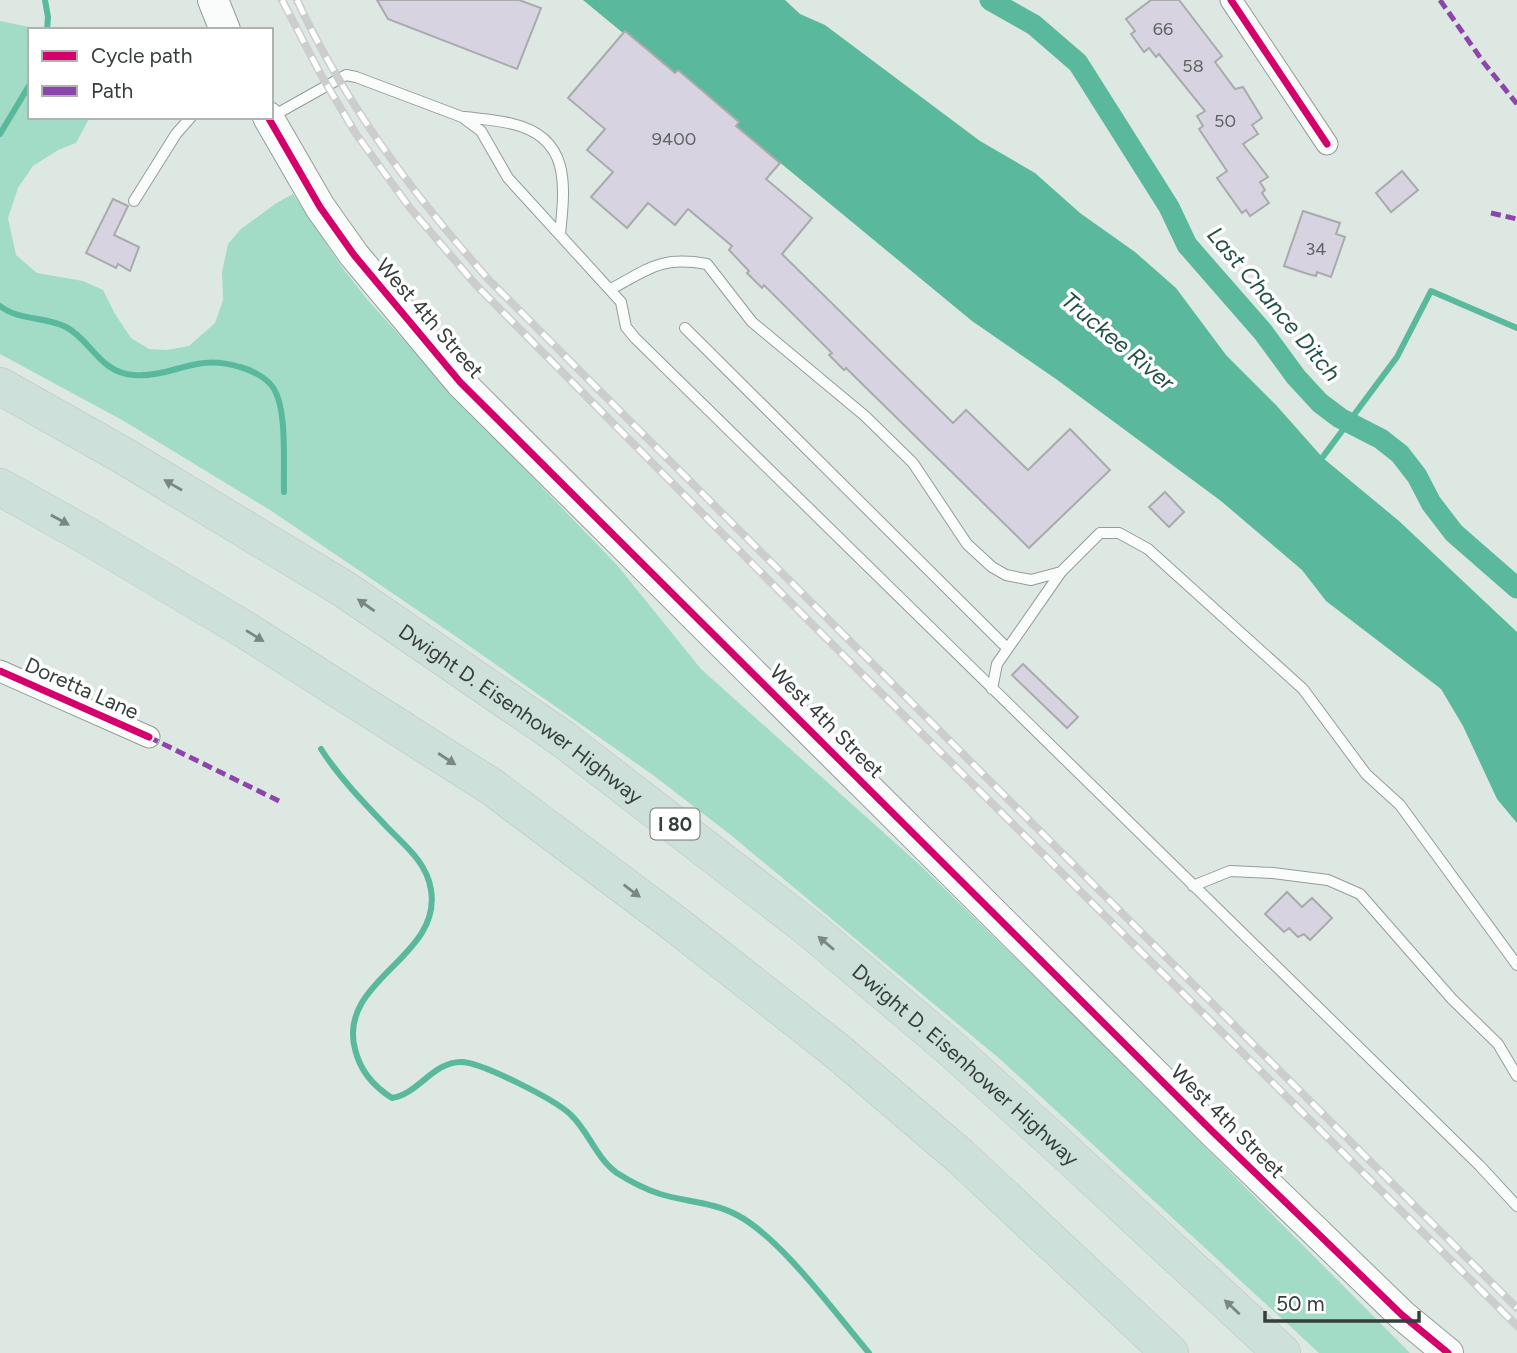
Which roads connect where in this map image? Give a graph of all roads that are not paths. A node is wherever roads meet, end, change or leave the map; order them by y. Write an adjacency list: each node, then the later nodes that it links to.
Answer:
1 (213, 0): 3 (main road)
2 (1231, 0): 8 (street)
3 (224, 28)
4 (273, 115): 5 (lane)
5 (462, 117): 10 (lane); 10 (lane)
6 (189, 119): 9 (lane)
7 (271, 119): 24 (main road, West 4th Street)
8 (1327, 144)
9 (134, 201)
10 (560, 234): 11 (lane)
11 (611, 289): 15 (lane); 18 (lane)
12 (684, 328): 16 (lane)
13 (0, 386): 26 (highway, Dwight D. Eisenhower Highway / I 80, one-way to 13)
14 (0, 487): 25 (highway, one-way to 25)
15 (1061, 572): 16 (lane); 21 (lane)
16 (1007, 648): 18 (lane)
17 (0, 671): 19 (street, Doretta Lane)
18 (992, 689): 20 (lane)
19 (149, 737)
20 (1193, 886): 22 (lane); 23 (lane)
21 (1517, 965)
22 (1517, 1076)
23 (1517, 1206)
24 (1402, 1315): 27 (main road, West 4th Street); 28 (main road, West 4th Street)
25 (1170, 1353)
26 (1283, 1353)
27 (1433, 1353)
28 (1448, 1353)

